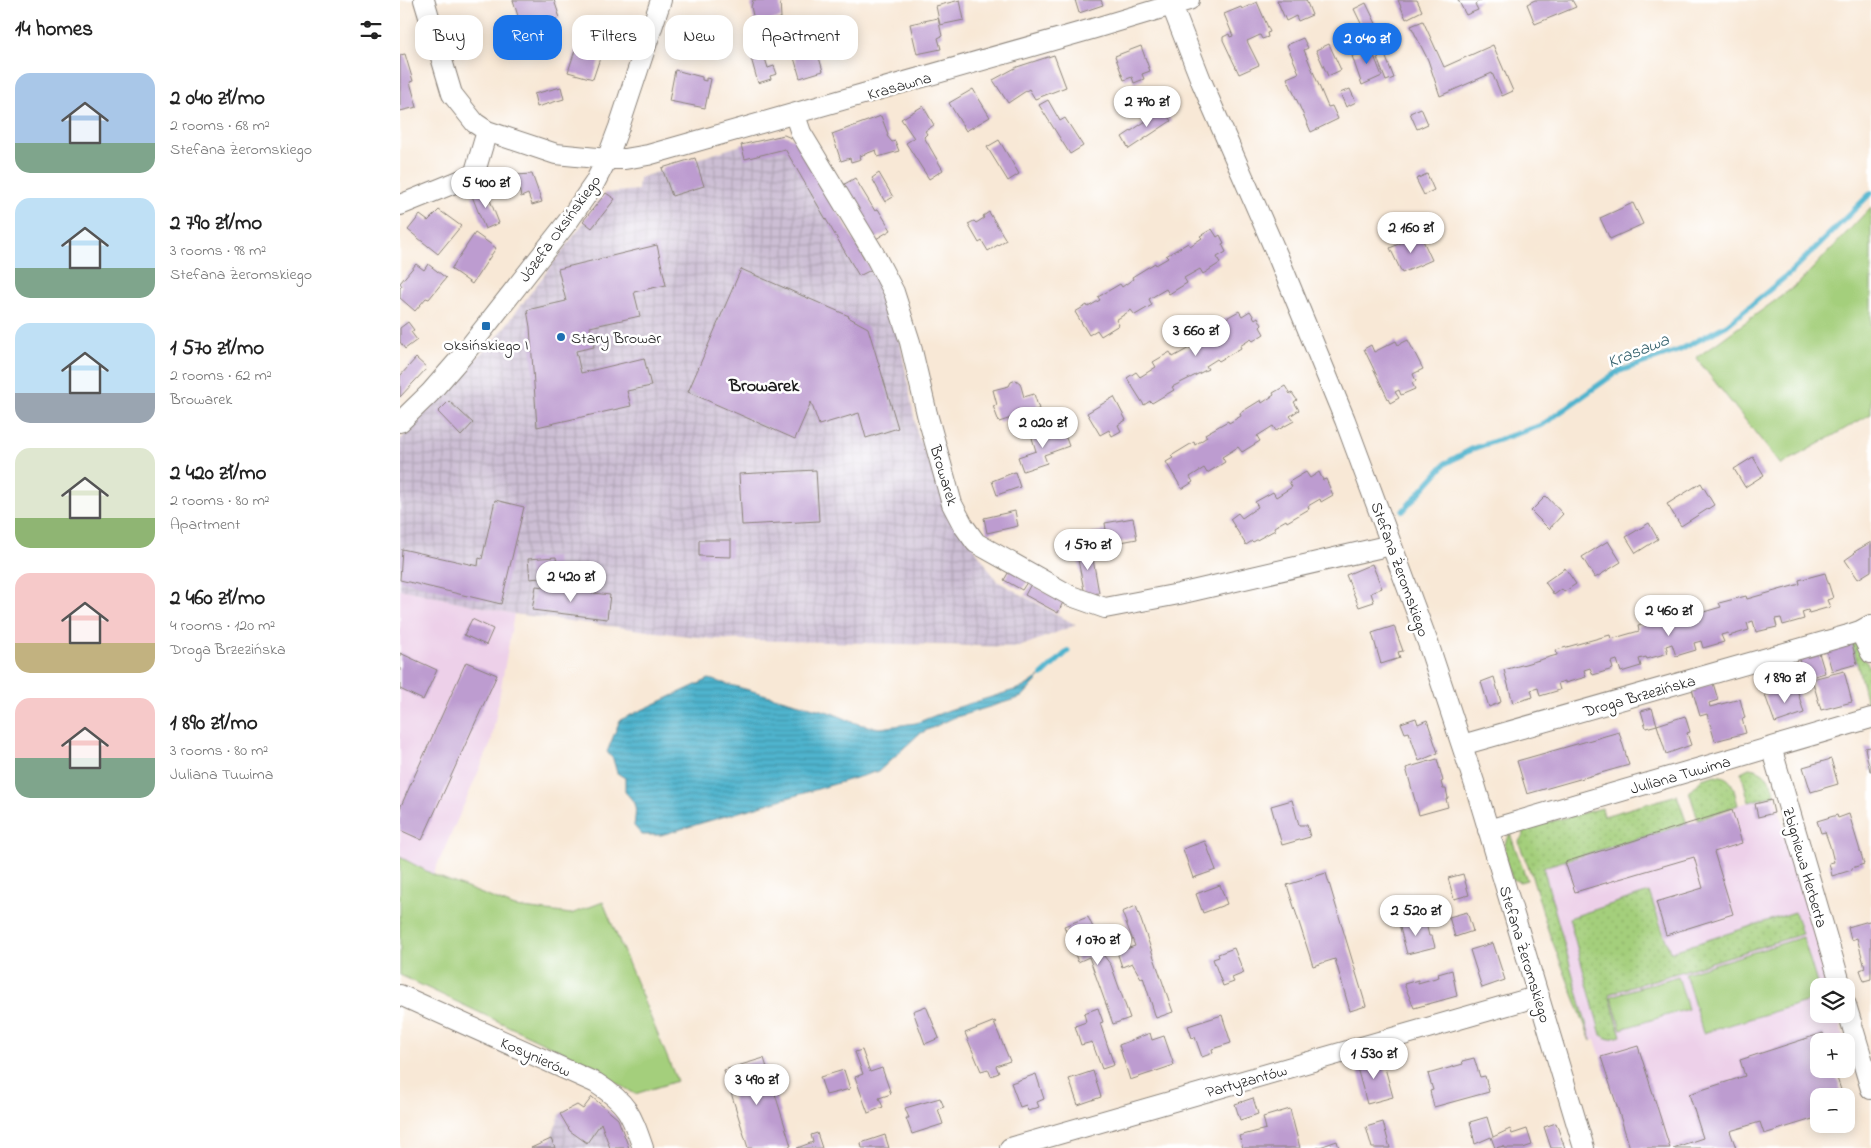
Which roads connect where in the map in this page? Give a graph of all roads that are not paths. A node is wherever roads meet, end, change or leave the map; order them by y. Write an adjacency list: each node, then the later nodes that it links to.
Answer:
1 (424, 0): 5 (street)
2 (661, 0): 6 (street, Józefa Oksińskiego)
3 (1181, 3): 4 (street, Krasawna); 9 (street, Stefana Żeromskiego)
4 (795, 115): 6 (street, Krasawna); 9 (street, Browarek)
5 (487, 131): 6 (street, Krasawna); 7 (street)
6 (607, 159): 8 (street, Józefa Oksińskiego)
7 (400, 205)
8 (400, 422)
9 (1391, 545): 13 (street, Stefana Żeromskiego)
10 (1866, 628): 11 (street); 13 (street, Droga Brzezińska)
11 (1871, 653)
12 (1871, 718): 14 (street, Juliana Tuwima)
13 (1462, 744): 15 (street, Stefana Żeromskiego)
14 (1771, 748): 15 (street, Juliana Tuwima); 16 (street, Zbigniewa Herberta)
15 (1488, 830): 18 (street, Stefana Żeromskiego)
16 (1839, 978)
17 (400, 995): 21 (street, Kosynierów)
18 (1539, 996): 22 (street, Partyzantów); 23 (street, Stefana Żeromskiego)
19 (1851, 1023): 20 (street)
20 (1871, 1089)
21 (644, 1148)
22 (1010, 1148)
23 (1584, 1148)

